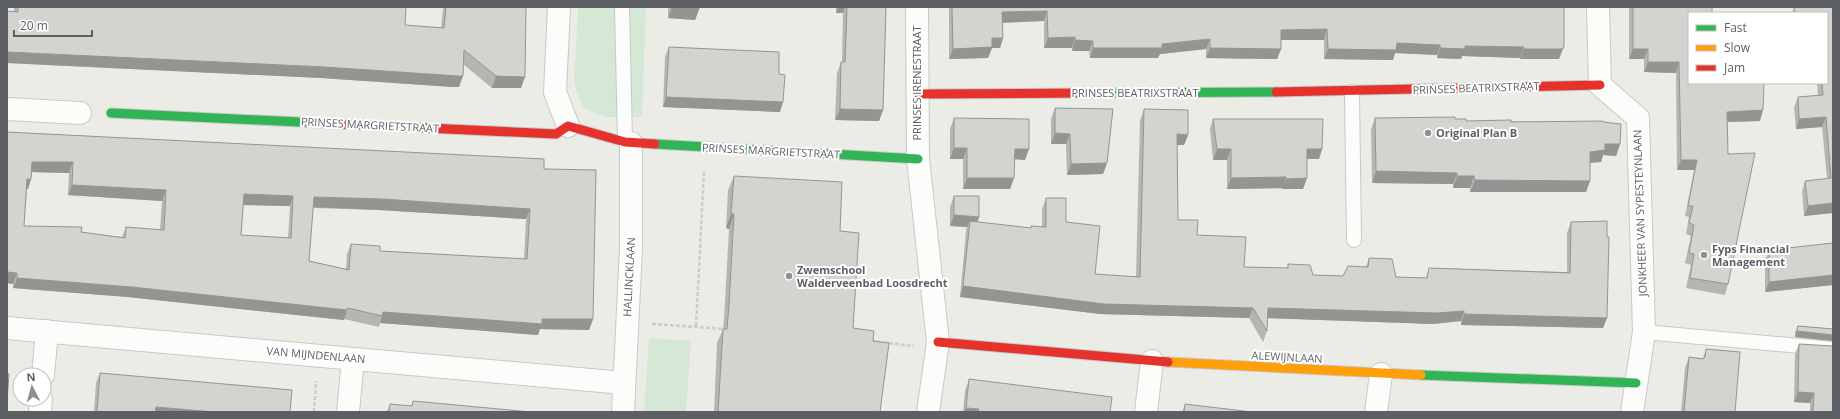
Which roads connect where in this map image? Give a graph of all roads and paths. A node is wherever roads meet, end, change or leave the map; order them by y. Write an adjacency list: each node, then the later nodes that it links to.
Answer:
1 (559, 7): 11 (street)
2 (622, 7): 12 (lane)
3 (917, 7): 7 (street, PRINSES IRENESTRAAT)
4 (1598, 7): 5 (street)
5 (1600, 85): 6 (street, PRINSES BEATRIXSTRAAT); 21 (street, JONKHEER VAN SYPESTEYNLAAN)
6 (1352, 92): 7 (street, PRINSES BEATRIXSTRAAT); 15 (lane)
7 (918, 94): 14 (street, PRINSES IRENESTRAAT)
8 (7, 109): 9 (street)
9 (80, 112)
10 (111, 113): 11 (street, PRINSES MARGRIETSTRAAT)
11 (568, 126): 12 (street, PRINSES MARGRIETSTRAAT)
12 (628, 142): 13 (street, PRINSES MARGRIETSTRAAT); 31 (street, HALLINCKLAAN)
13 (706, 147): 14 (street, PRINSES MARGRIETSTRAAT); 17 (path)
14 (918, 159): 23 (street, PRINSES IRENESTRAAT)
15 (1354, 240)
16 (644, 324): 19 (path)
17 (696, 326)
18 (7, 328): 20 (street, VAN MIJNDENLAAN)
19 (732, 329)
20 (47, 332): 26 (street, VAN MIJNDENLAAN); 29 (street)
21 (1644, 332): 25 (lane); 32 (street, JONKHEER VAN SYPESTEYNLAAN)
22 (867, 340): 24 (path)
23 (938, 342): 28 (street, ALEWIJNLAAN); 36 (street, PRINSES IRENESTRAAT)
24 (914, 346)
25 (1833, 349)
26 (319, 356): 27 (street, VAN MIJNDENLAAN); 33 (path)
27 (352, 359): 31 (street, VAN MIJNDENLAAN); 34 (street)
28 (1152, 361): 30 (street, ALEWIJNLAAN); 37 (street)
29 (44, 367)
30 (1381, 374): 32 (street, ALEWIJNLAAN); 38 (street)
31 (624, 383): 35 (street, HALLINCKLAAN)
32 (1636, 383): 39 (street, JONKHEER VAN SYPESTEYNLAAN)
33 (314, 412)
34 (348, 412)
35 (623, 412)
36 (928, 412)
37 (1146, 412)
38 (1376, 412)
39 (1632, 412)

